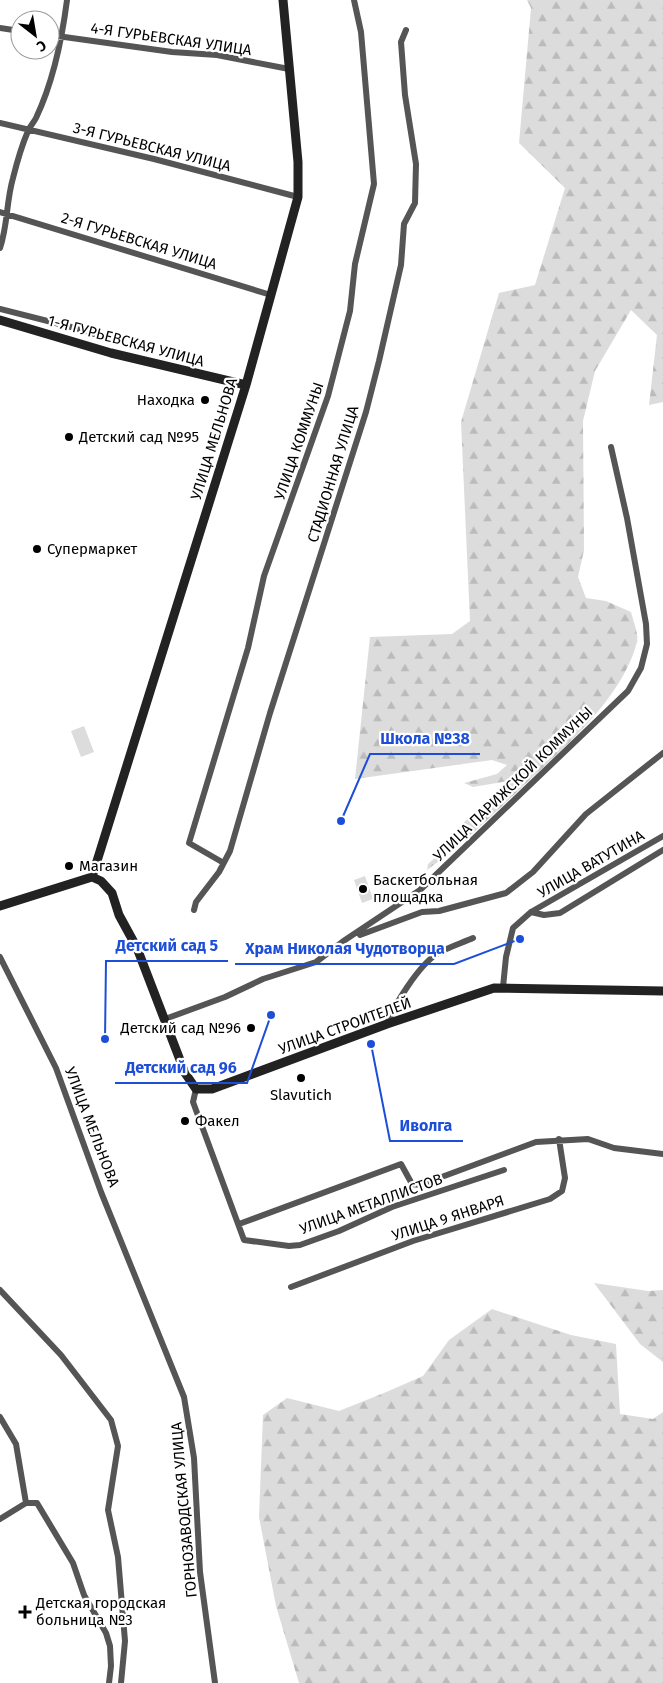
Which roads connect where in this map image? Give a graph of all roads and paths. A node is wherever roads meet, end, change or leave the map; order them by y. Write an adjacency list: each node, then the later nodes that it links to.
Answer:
1 (67, 0): 5 (street)
2 (283, 0): 6 (main road, УЛИЦА МЕЛЬНОВА)
3 (354, 0): 21 (street, УЛИЦА КОММУНЫ)
4 (406, 30): 21 (street, СТАДИОННАЯ УЛИЦА)
5 (62, 37): 6 (street, 4-Я ГУРЬЕВСКАЯ УЛИЦА); 8 (street)
6 (289, 69): 9 (main road, УЛИЦА МЕЛЬНОВА)
7 (0, 123): 8 (street, 3-Я ГУРЬЕВСКАЯ УЛИЦА)
8 (28, 130): 9 (street, 3-Я ГУРЬЕВСКАЯ УЛИЦА); 10 (street)
9 (298, 197): 12 (main road, УЛИЦА МЕЛЬНОВА)
10 (3, 213): 11 (street); 12 (street, 2-Я ГУРЬЕВСКАЯ УЛИЦА)
11 (0, 248)
12 (271, 295): 16 (main road, УЛИЦА МЕЛЬНОВА)
13 (0, 309): 15 (street)
14 (0, 320): 16 (main road, 1-Я ГУРЬЕВСКАЯ УЛИЦА)
15 (94, 334)
16 (246, 385): 22 (main road, УЛИЦА МЕЛЬНОВА)
17 (611, 447): 27 (street, УЛИЦА ПАРИЖСКОЙ КОММУНЫ)
18 (663, 753): 27 (street)
19 (663, 836): 25 (street, УЛИЦА ВАТУТИНА)
20 (663, 850): 25 (street, УЛИЦА ВАТУТИНА)
21 (222, 862): 24 (street, СТАДИОННАЯ УЛИЦА)
22 (92, 877): 23 (main road); 31 (main road)
23 (0, 906)
24 (194, 910)
25 (531, 912): 29 (street, УЛИЦА ВАТУТИНА)
26 (473, 938): 32 (street)
27 (345, 940): 31 (street, УЛИЦА ПАРИЖСКОЙ КОММУНЫ)
28 (0, 957): 40 (street, УЛИЦА МЕЛЬНОВА)
29 (503, 987): 30 (main road, УЛИЦА СТРОИТЕЛЕЙ); 32 (main road, УЛИЦА СТРОИТЕЛЕЙ)
30 (663, 990)
31 (165, 1019): 33 (main road)
32 (387, 1024): 33 (main road, УЛИЦА СТРОИТЕЛЕЙ)
33 (196, 1089): 37 (street)
34 (559, 1139): 35 (street, УЛИЦА МЕТАЛЛИСТОВ); 37 (street, УЛИЦА МЕТАЛЛИСТОВ); 38 (street, УЛИЦА 9 ЯНВАРЯ)
35 (663, 1154)
36 (504, 1170): 37 (street, УЛИЦА МЕТАЛЛИСТОВ)
37 (239, 1224)
38 (291, 1287)
39 (0, 1290): 45 (street)
40 (149, 1311): 46 (street, ГОРНОЗАВОДСКАЯ УЛИЦА)
41 (0, 1417): 42 (street)
42 (26, 1503): 43 (street); 44 (street)
43 (0, 1519)
44 (109, 1683)
45 (121, 1683)
46 (215, 1683)

